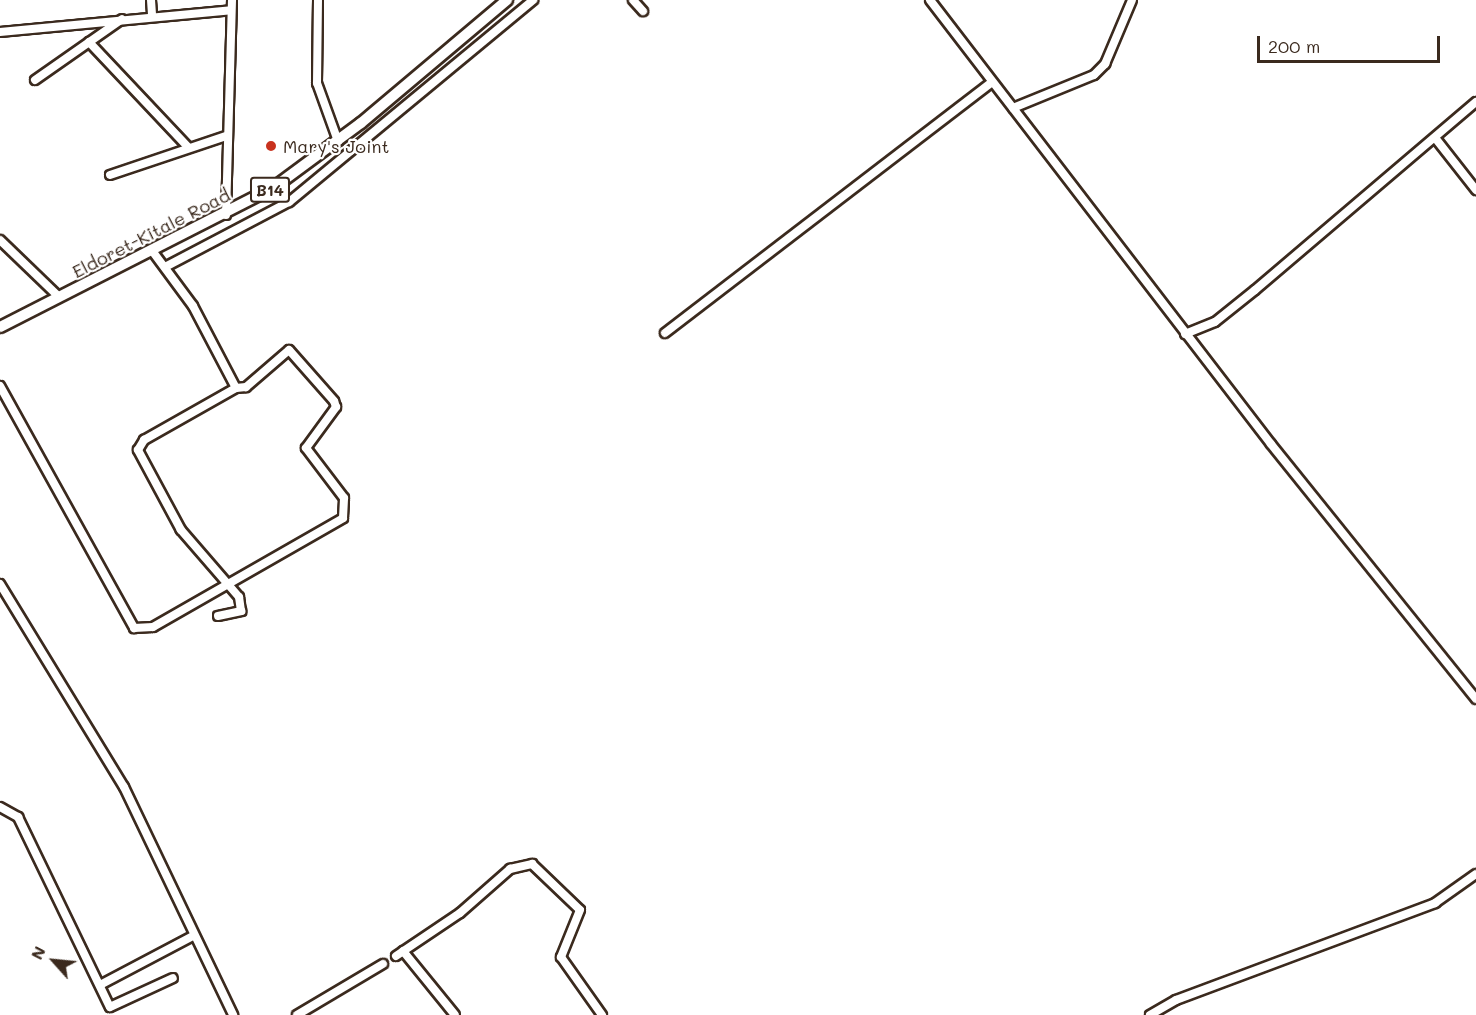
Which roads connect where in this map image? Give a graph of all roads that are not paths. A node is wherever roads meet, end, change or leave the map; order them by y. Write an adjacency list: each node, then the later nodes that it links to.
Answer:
1 (151, 0): 11 (street)
2 (232, 0): 9 (street)
3 (318, 0): 21 (street)
4 (507, 0): 21 (highway, Eldoret-Kitale Road / B14)
5 (533, 0): 28 (street)
6 (633, 0): 10 (street)
7 (930, 0): 16 (street)
8 (1132, 0): 18 (street)
9 (231, 10): 11 (street); 19 (street)
10 (643, 11)
11 (152, 16): 12 (street)
12 (123, 18): 13 (street); 14 (street)
13 (0, 32)
14 (89, 42): 15 (street); 22 (street)
15 (35, 80)
16 (992, 82): 18 (street); 31 (street)
17 (1476, 102): 20 (street)
18 (1013, 108): 32 (street)
19 (226, 136): 22 (street); 25 (street)
20 (1436, 139): 24 (street); 32 (street)
21 (338, 141): 25 (highway, Eldoret-Kitale Road / B14)
22 (188, 147): 23 (street)
23 (110, 175)
24 (1476, 190)
25 (226, 216): 27 (highway, Eldoret-Kitale Road / B14)
26 (0, 240): 29 (street)
27 (153, 252): 28 (street); 29 (highway, Eldoret-Kitale Road / B14)
28 (165, 267): 34 (street)
29 (59, 297): 30 (highway, Eldoret-Kitale Road / B14)
30 (0, 327)
31 (665, 333)
32 (1185, 334): 38 (street)
33 (0, 386): 35 (street)
34 (236, 388): 35 (street); 35 (street)
35 (230, 584): 37 (street)
36 (1, 588): 41 (street)
37 (218, 616)
38 (1476, 699)
39 (0, 807): 44 (street)
40 (1476, 874): 49 (street)
41 (193, 936): 44 (street); 45 (street)
42 (383, 964): 46 (street)
43 (173, 978): 44 (street)
44 (100, 985)
45 (233, 1015)
46 (297, 1015)
47 (454, 1015): 48 (street)
48 (602, 1015)
49 (1150, 1015)

